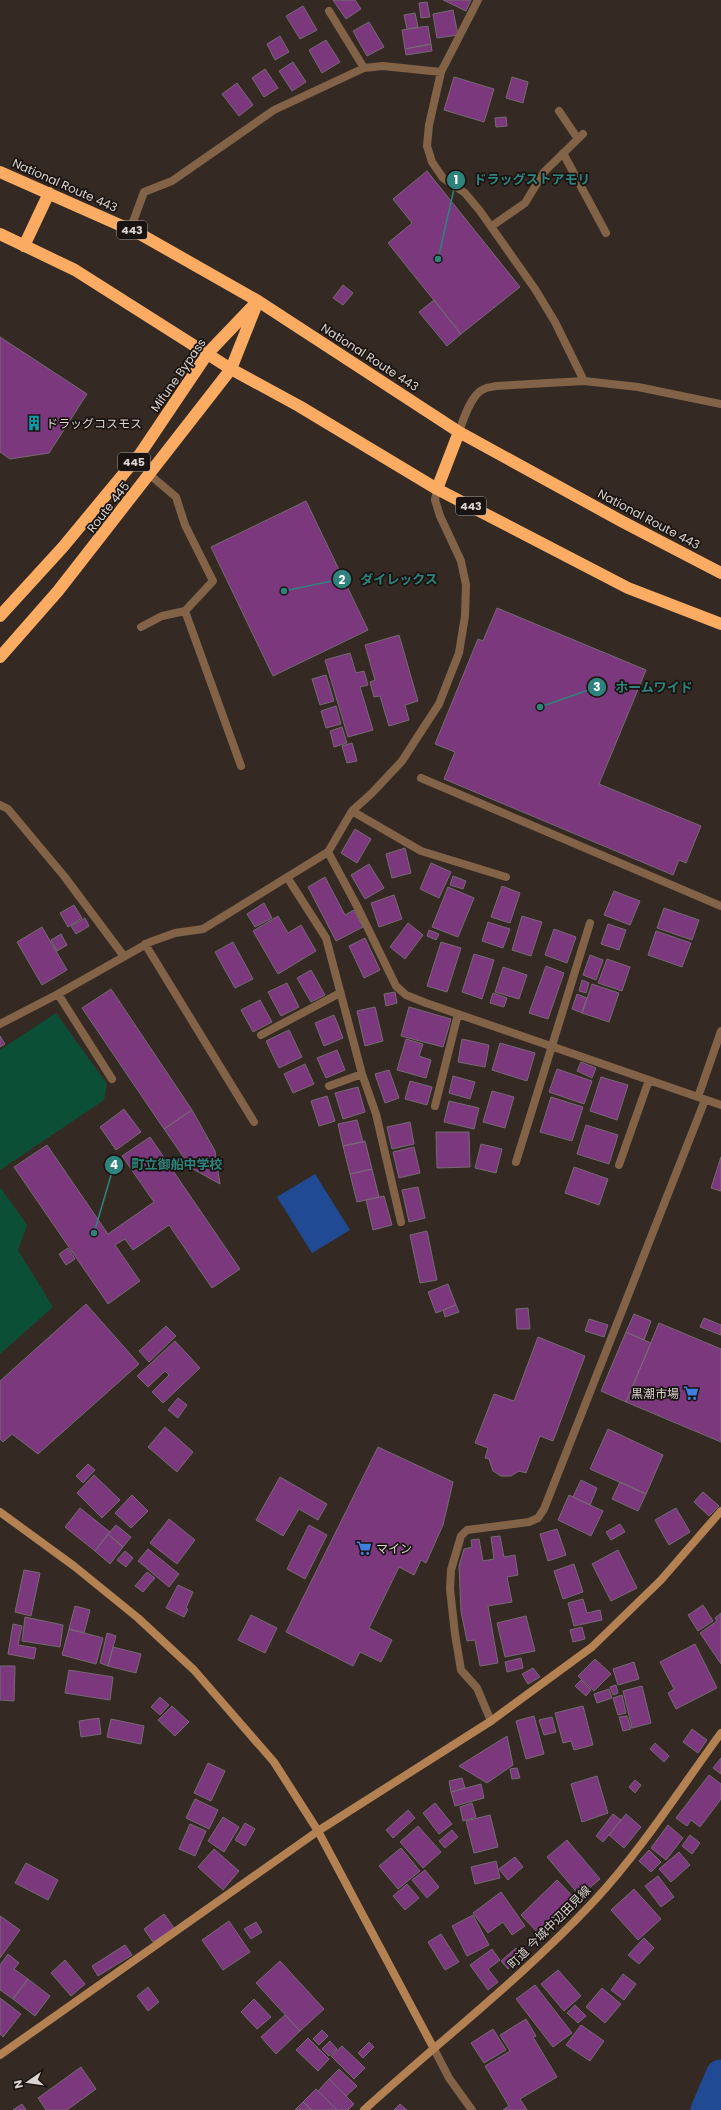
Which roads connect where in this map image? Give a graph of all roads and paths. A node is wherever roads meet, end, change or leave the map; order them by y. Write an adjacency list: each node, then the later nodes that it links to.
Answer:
1 (478, 0): 4 (street)
2 (329, 11): 3 (street)
3 (364, 68): 4 (street); 10 (street)
4 (441, 72): 9 (street)
5 (559, 111): 6 (street)
6 (563, 153): 9 (street); 11 (street)
7 (0, 172): 8 (highway, National Route 443 / 443)
8 (49, 193): 10 (highway, National Route 443 / 443); 13 (highway)
9 (492, 226): 17 (street)
10 (130, 230): 14 (highway, National Route 443 / 443)
11 (606, 233)
12 (0, 234): 13 (highway, 443)
13 (24, 246): 15 (highway, 443)
14 (258, 301): 15 (highway, Mifune Bypass / 445); 16 (highway, 445); 19 (highway, National Route 443 / 443)
15 (208, 353): 16 (highway, 443); 24 (highway, Mifune Bypass / 445)
16 (231, 369): 20 (highway, Route 445 / 445); 21 (highway, 443)
17 (584, 381): 18 (street); 19 (street)
18 (721, 404)
19 (459, 432): 21 (highway); 22 (highway, National Route 443 / 443)
20 (150, 475): 23 (street); 27 (highway, Route 445 / 445)
21 (437, 489): 25 (highway, 443); 31 (street)
22 (721, 573)
23 (185, 611): 26 (street); 28 (street)
24 (0, 616)
25 (721, 624)
26 (141, 627)
27 (0, 657)
28 (241, 766)
29 (421, 778): 35 (street)
30 (0, 805): 38 (street)
31 (352, 812): 32 (street); 34 (street)
32 (328, 852): 33 (street); 41 (street)
33 (287, 877): 37 (street); 39 (street)
34 (506, 877)
35 (721, 906)
36 (590, 923): 45 (street)
37 (145, 944): 38 (street); 53 (street)
38 (123, 955): 40 (street)
39 (340, 993): 44 (street); 46 (street)
40 (58, 994): 42 (street); 47 (street)
41 (458, 1014): 45 (street); 52 (street)
42 (0, 1024)
43 (721, 1031): 50 (street)
44 (261, 1035)
45 (552, 1046): 48 (street); 54 (street)
46 (362, 1074): 49 (street); 56 (street)
47 (112, 1079)
48 (649, 1080): 50 (street); 55 (street)
49 (329, 1086)
50 (701, 1098): 51 (street); 59 (street)
51 (721, 1105)
52 (435, 1106)
53 (254, 1122)
54 (516, 1162)
55 (619, 1165)
56 (401, 1222)
57 (721, 1511): 59 (street)
58 (0, 1512): 61 (street)
59 (491, 1721): 61 (street)
60 (721, 1733): 62 (street, 町道 今城中辺田見線)
61 (318, 1831): 62 (street); 63 (street)
62 (433, 2048): 64 (street, 町道 今城中辺田見線); 65 (street)
63 (0, 2055)
64 (364, 2110)
65 (472, 2110)

